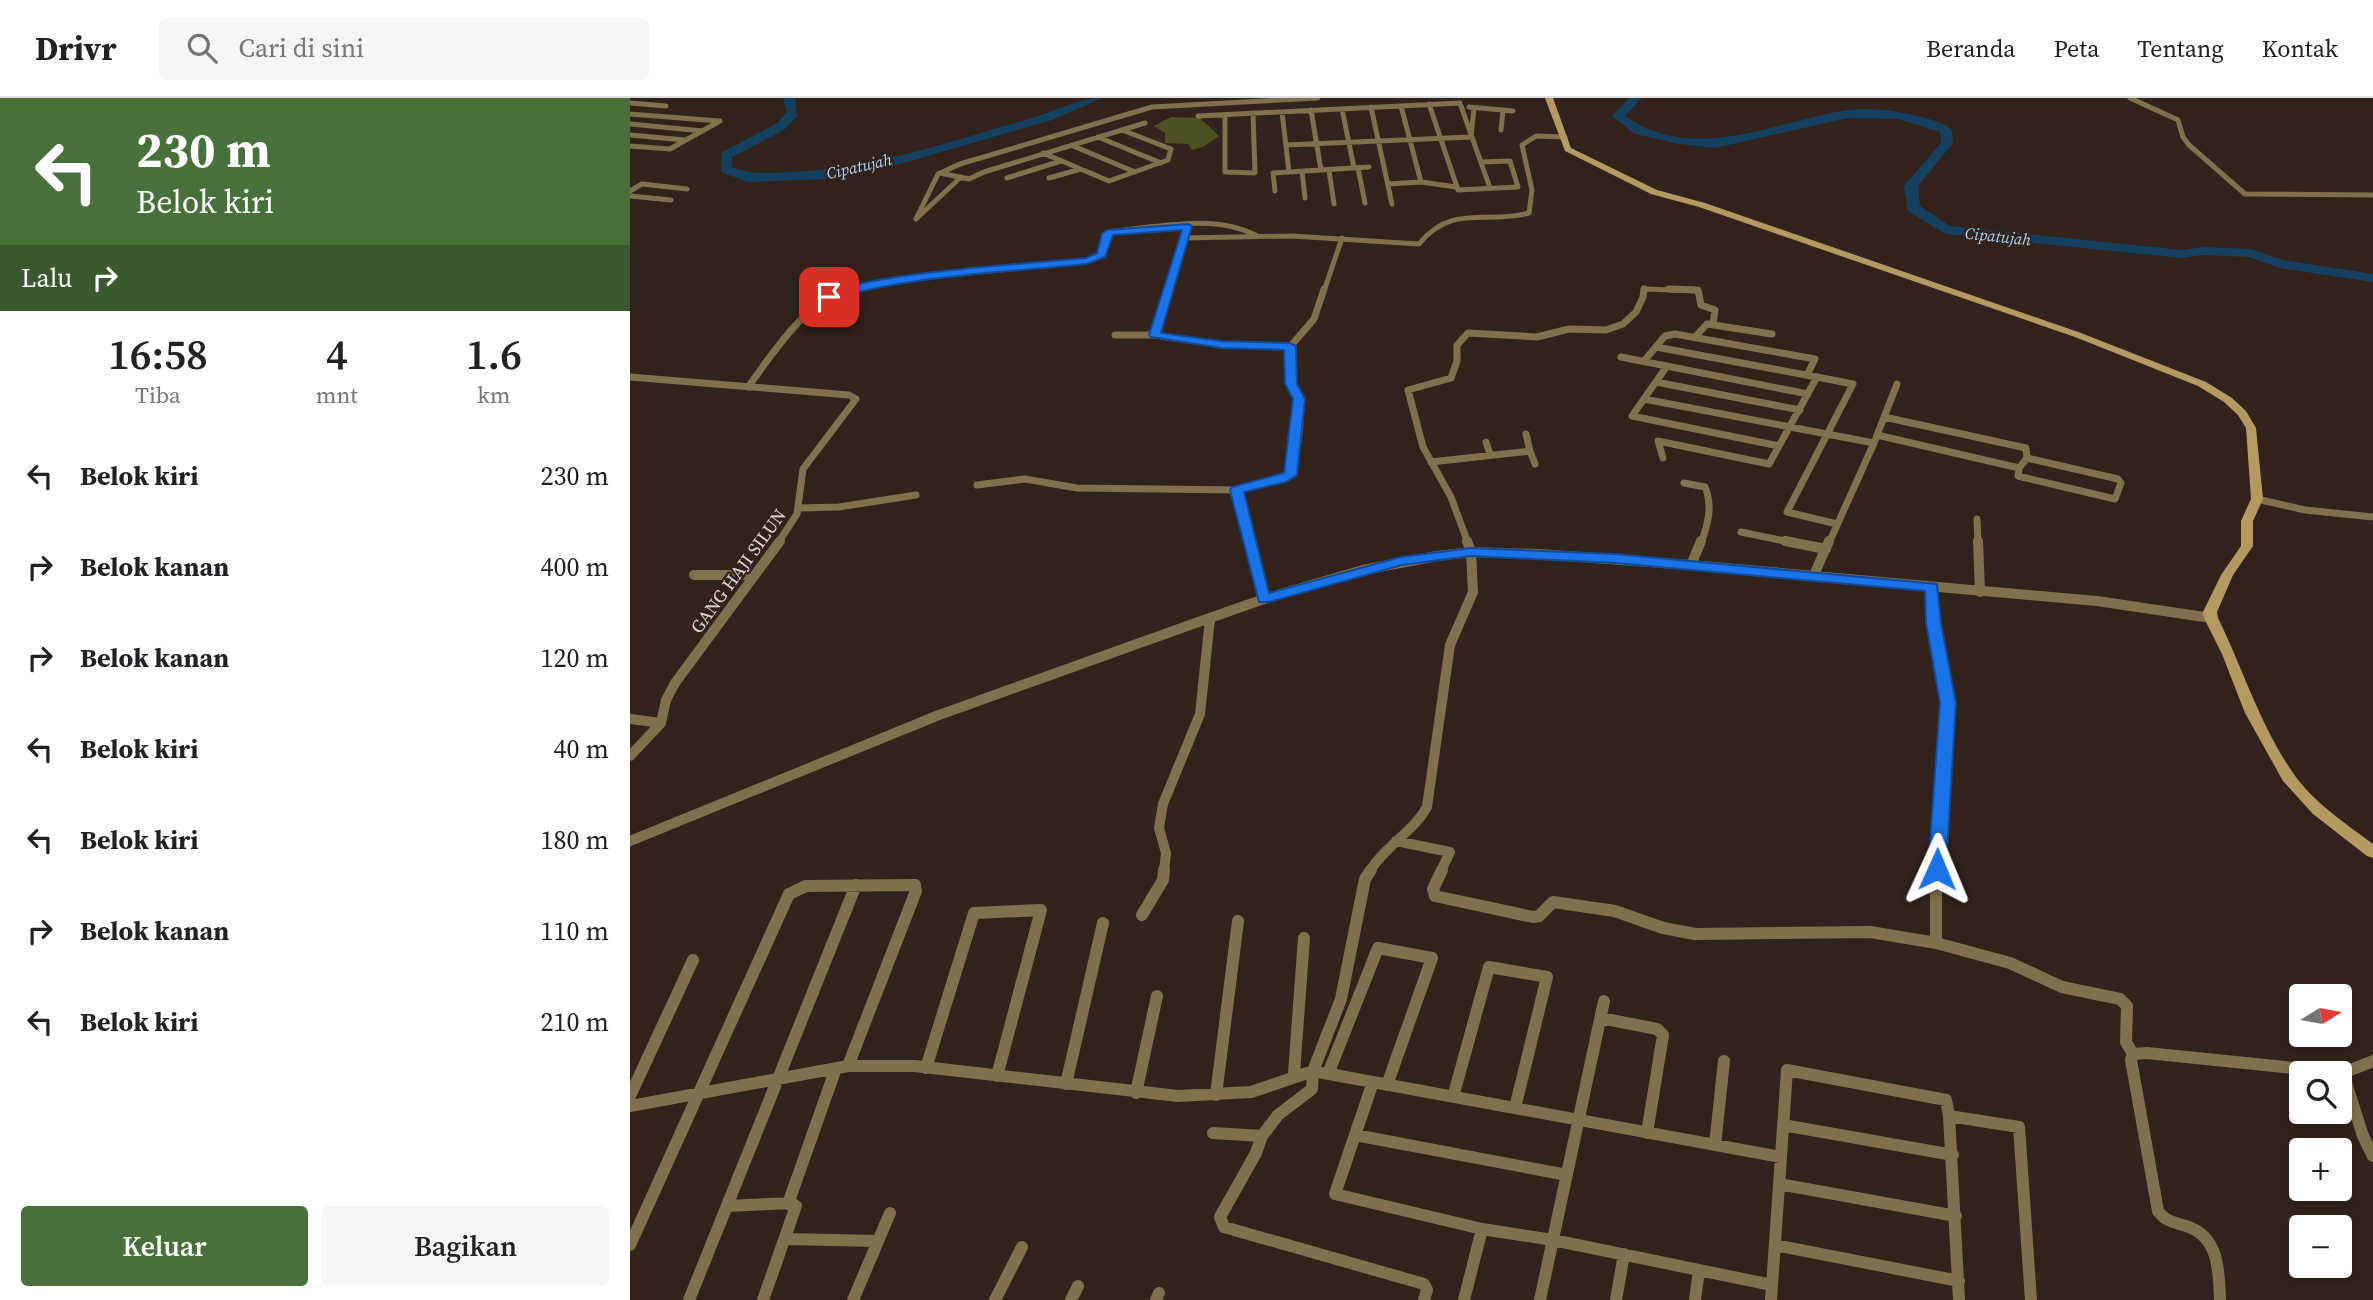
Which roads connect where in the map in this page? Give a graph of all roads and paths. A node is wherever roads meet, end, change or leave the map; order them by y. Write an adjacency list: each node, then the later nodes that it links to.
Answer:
1 (635, 98): 6 (street)
2 (1318, 98): 5 (street)
3 (1548, 98): 31 (street)
4 (2130, 98): 68 (street)
5 (1297, 99): 16 (street); 35 (street)
6 (630, 102): 9 (street)
7 (1461, 102): 8 (street); 12 (street); 30 (street)
8 (1429, 104): 10 (street); 32 (street)
9 (666, 106)
10 (1401, 106): 11 (street); 34 (street)
11 (1371, 107): 13 (street); 36 (street)
12 (1475, 108): 15 (street); 30 (street)
13 (1342, 109): 14 (street); 37 (street)
14 (1311, 110): 16 (street); 38 (street)
15 (1503, 110): 17 (street); 26 (street)
16 (1299, 111): 18 (street)
17 (1513, 111)
18 (1282, 112): 19 (street); 40 (street)
19 (1253, 113): 21 (street); 21 (street)
20 (630, 114): 27 (street)
21 (1225, 115): 22 (street)
22 (1198, 116)
23 (1145, 122): 25 (street)
24 (630, 124): 27 (street)
25 (1122, 130): 29 (street); 46 (street)
26 (1501, 130)
27 (704, 131): 33 (street)
28 (630, 135): 33 (street)
29 (1097, 137): 39 (street); 46 (street)
30 (1471, 137): 32 (street); 45 (street)
31 (1565, 137): 77 (street); 115 (street)
32 (1440, 138): 34 (street); 62 (street)
33 (687, 140): 41 (street)
34 (1410, 140): 36 (street); 59 (street)
35 (1037, 141): 42 (street); 55 (street)
36 (1379, 141): 37 (street); 60 (street)
37 (1349, 142): 38 (street); 48 (street)
38 (1317, 144): 40 (street); 50 (street)
39 (1071, 145): 42 (street); 53 (street)
40 (1286, 145): 54 (street)
41 (630, 146)
42 (1056, 149): 43 (street)
43 (1043, 153): 44 (street); 56 (street)
44 (1062, 161): 49 (street); 57 (street)
45 (1481, 162): 63 (street); 63 (street)
46 (1162, 163): 53 (street)
47 (1369, 167): 48 (street)
48 (1356, 168): 51 (street); 71 (street)
49 (1081, 169): 53 (street); 58 (street)
50 (1321, 170): 51 (street); 52 (street)
51 (1329, 170): 72 (street)
52 (1302, 171): 54 (street); 69 (street)
53 (1135, 172)
54 (1289, 172): 65 (street)
55 (940, 173): 56 (street); 67 (street)
56 (961, 177): 61 (street)
57 (1007, 178)
58 (1049, 178)
59 (1421, 182): 60 (street); 62 (street)
60 (1388, 184): 73 (street)
61 (952, 186): 67 (street); 67 (street)
62 (1456, 187): 63 (street)
63 (1490, 188)
64 (687, 189): 66 (street)
65 (1275, 191)
66 (630, 193): 70 (street)
67 (928, 195)
68 (2373, 195)
69 (1305, 198)
70 (671, 200)
71 (1365, 203)
72 (1334, 204)
73 (1392, 204)
74 (1188, 226): 75 (street); 76 (street); 93 (street)
75 (1257, 236): 76 (street); 77 (street)
76 (1183, 238): 81 (street)
77 (1342, 238): 83 (street)
78 (1713, 324): 79 (street); 82 (street); 108 (street)
79 (1772, 334)
80 (1115, 335): 81 (street)
81 (1155, 335): 83 (street)
82 (1695, 337): 84 (street); 88 (street)
83 (1290, 346): 113 (street)
84 (1656, 347): 86 (street); 88 (street)
85 (1620, 357): 86 (street)
86 (1644, 361): 87 (street)
87 (1667, 366): 91 (street); 94 (street)
88 (1807, 375): 90 (street)
89 (630, 377): 93 (street)
90 (1817, 377): 94 (street); 100 (street)
91 (1656, 382): 95 (street); 96 (street)
92 (1897, 384): 97 (street)
93 (748, 387): 116 (street, GANG HAJI SILUN)
94 (1808, 394): 96 (street)
95 (1644, 399): 98 (street); 103 (street)
96 (1800, 410): 98 (street)
97 (1884, 417): 101 (street); 107 (street)
98 (1790, 428): 100 (street); 103 (street)
99 (1525, 434): 104 (street)
100 (1826, 435): 101 (street); 119 (street)
101 (1875, 439): 110 (street); 119 (street)
102 (1486, 442): 105 (street)
103 (1779, 446): 106 (street)
104 (1530, 451): 105 (street); 109 (street)
105 (1490, 454): 108 (street)
106 (1663, 458)
107 (2027, 458): 110 (street); 110 (street)
108 (1432, 463): 122 (street)
109 (1535, 464)
110 (2019, 468)
111 (1684, 483): 123 (street)
112 (977, 485): 113 (street)
113 (1237, 490): 129 (street)
114 (916, 495): 116 (street)
115 (2257, 499): 117 (street); 130 (street)
116 (800, 508): 125 (street, GANG HAJI SILUN)
117 (2373, 517)
118 (1977, 519): 128 (street)
119 (1837, 524): 121 (street)
120 (1741, 532): 121 (street)
121 (1826, 549): 126 (street)
122 (1471, 552): 123 (street); 129 (street); 136 (street)
123 (1691, 565): 126 (street)
124 (694, 575): 125 (street)
125 (755, 575): 133 (street, GANG HAJI SILUN)
126 (1813, 577): 127 (street)
127 (1932, 587): 128 (street); 143 (street)
128 (1980, 592): 130 (street)
129 (1264, 599): 131 (street)
130 (2211, 618): 137 (street)
131 (1210, 619): 135 (street); 139 (street)
132 (630, 719): 133 (street)
133 (661, 723): 134 (street, GANG HAJI SILUN)
134 (630, 756)
135 (630, 841)
136 (1396, 841): 143 (street); 154 (street)
137 (2373, 852)
138 (856, 885): 151 (street); 159 (street); 163 (street)
139 (1142, 915)
140 (1238, 920): 164 (street)
141 (1103, 923): 161 (street)
142 (1304, 938): 156 (street)
143 (1936, 943): 148 (street)
144 (693, 960): 165 (street)
145 (1157, 996): 162 (street)
146 (1604, 1001): 147 (street)
147 (1601, 1018): 171 (street); 173 (street)
148 (2133, 1054): 152 (street); 211 (street)
149 (1724, 1061): 177 (street)
150 (2373, 1061): 155 (street)
151 (842, 1067): 153 (street); 159 (street); 183 (street)
152 (2289, 1067)
153 (926, 1068): 158 (street); 158 (street)
154 (1313, 1071): 156 (street); 157 (street); 176 (street)
155 (2352, 1072)
156 (1294, 1073): 164 (street)
157 (1328, 1074): 160 (street); 160 (street)
158 (997, 1076): 161 (street)
159 (778, 1079): 163 (street); 184 (street)
160 (1380, 1083): 166 (street); 175 (street)
161 (1066, 1084): 162 (street)
162 (1136, 1093): 164 (street)
163 (698, 1094): 168 (street); 191 (street)
164 (1216, 1095)
165 (630, 1096)
166 (1452, 1097): 169 (street); 169 (street)
167 (2352, 1101): 179 (street)
168 (630, 1107)
169 (1515, 1108): 171 (street)
170 (1949, 1116): 172 (street); 178 (street); 210 (street)
171 (1579, 1120): 173 (street); 181 (street)
172 (1783, 1125): 178 (street); 180 (street)
173 (1647, 1132): 177 (street)
174 (1213, 1133): 176 (street)
175 (1355, 1135): 181 (street); 187 (street)
176 (1262, 1136): 204 (street)
177 (1715, 1145): 180 (street)
178 (1953, 1156): 186 (street)
179 (2373, 1156)
180 (1781, 1157): 182 (street)
181 (1567, 1175): 189 (street)
182 (1779, 1184): 186 (street); 192 (street)
183 (788, 1204): 184 (street); 188 (street)
184 (727, 1206): 199 (street)
185 (890, 1213): 190 (street)
186 (1956, 1216): 196 (street)
187 (1482, 1229): 189 (street); 205 (street)
188 (786, 1239): 190 (street); 200 (street)
189 (1553, 1240): 194 (street); 206 (street)
190 (878, 1241): 201 (street)
191 (630, 1245)
192 (1775, 1245): 196 (street); 198 (street)
193 (1022, 1247): 202 (street)
194 (1624, 1254): 195 (street); 207 (street)
195 (1699, 1270): 198 (street); 208 (street)
196 (1958, 1281): 209 (street)
197 (1078, 1286): 203 (street)
198 (1772, 1293)
199 (689, 1300)
200 (763, 1300)
201 (853, 1300)
202 (995, 1300)
203 (1071, 1300)
204 (1423, 1300)
205 (1464, 1300)
206 (1540, 1300)
207 (1616, 1300)
208 (1695, 1300)
209 (1959, 1300)
210 (2031, 1300)
211 (2220, 1300)

